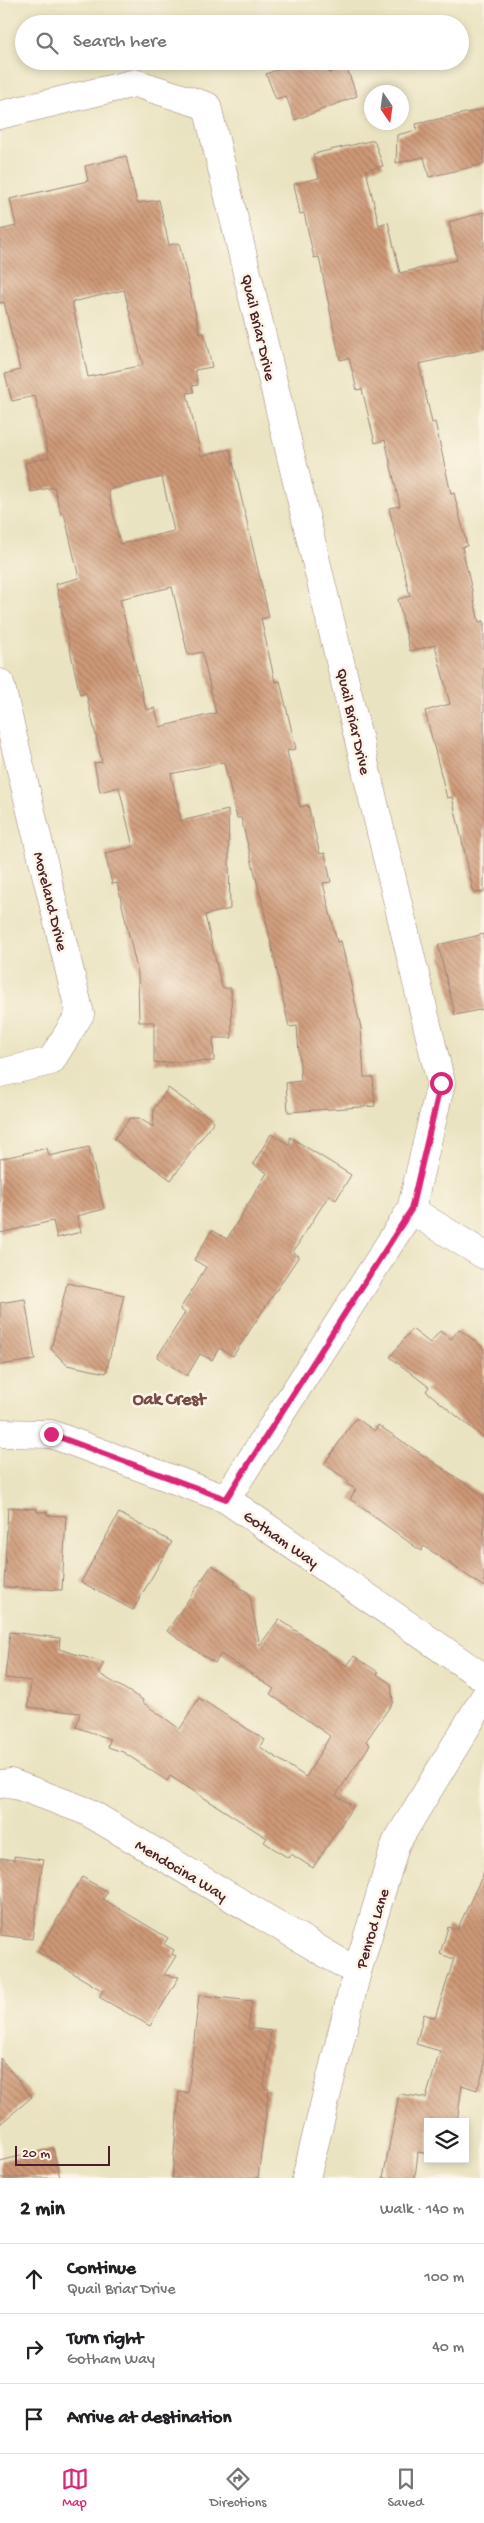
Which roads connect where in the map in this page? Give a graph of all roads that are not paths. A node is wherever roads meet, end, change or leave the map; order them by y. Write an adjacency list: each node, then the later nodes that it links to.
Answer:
1 (0, 115): 4 (street, Quail Briar Drive)
2 (0, 683): 3 (street, Moreland Drive)
3 (0, 1073)
4 (411, 1210): 5 (street); 7 (street, Quail Briar Drive)
5 (484, 1255)
6 (0, 1433): 7 (street, Gotham Way)
7 (226, 1499): 8 (street, Gotham Way)
8 (484, 1678)
9 (484, 1698): 11 (street, Penrod Lane)
10 (0, 1784): 11 (street, Mendocina Way)
11 (357, 1972): 12 (street, Penrod Lane)
12 (306, 2178)

